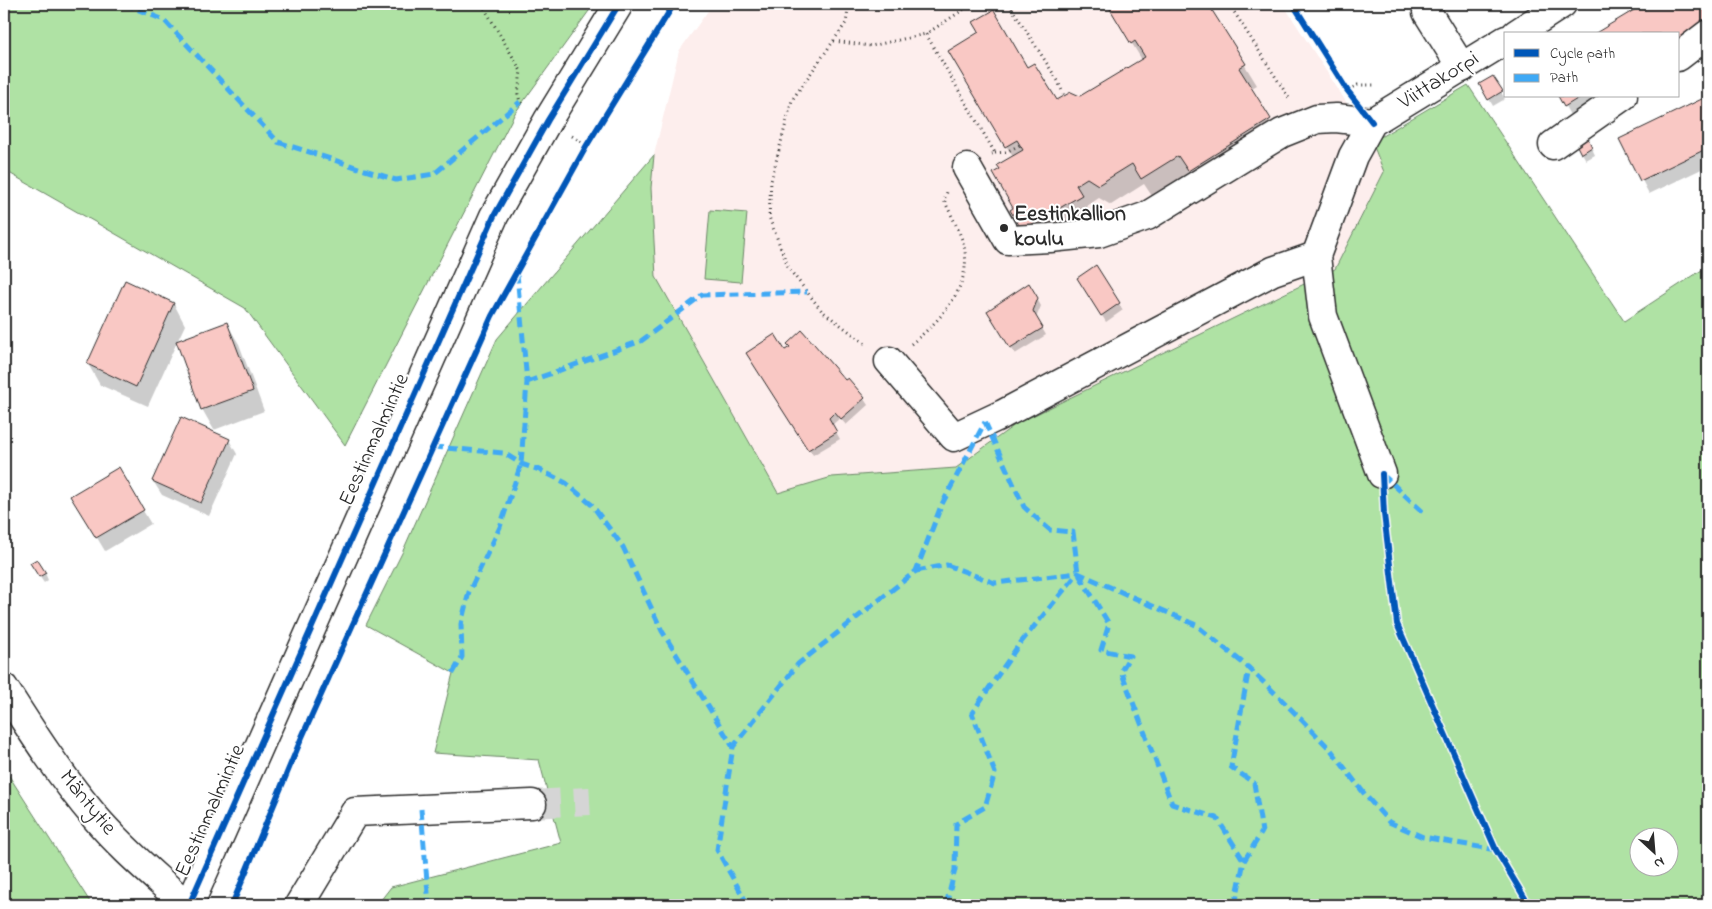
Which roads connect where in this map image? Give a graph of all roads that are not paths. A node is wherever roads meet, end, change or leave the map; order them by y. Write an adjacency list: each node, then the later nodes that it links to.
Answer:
1 (619, 4): 18 (street, Eestinmalmintie)
2 (1562, 4): 4 (street)
3 (1425, 6): 8 (street)
4 (1519, 32)
5 (1708, 34): 7 (street)
6 (1504, 41): 8 (street, Viittakorpi)
7 (1691, 56)
8 (1462, 68): 10 (street, Viittakorpi)
9 (1620, 98): 11 (street)
10 (1372, 122): 12 (street); 13 (street)
11 (1553, 145)
12 (968, 168)
13 (1316, 256): 14 (street); 15 (street)
14 (889, 362)
15 (1382, 474)
16 (4, 688): 18 (street, Mäntytie)
17 (532, 804): 19 (street)
18 (187, 905)
19 (299, 905)

